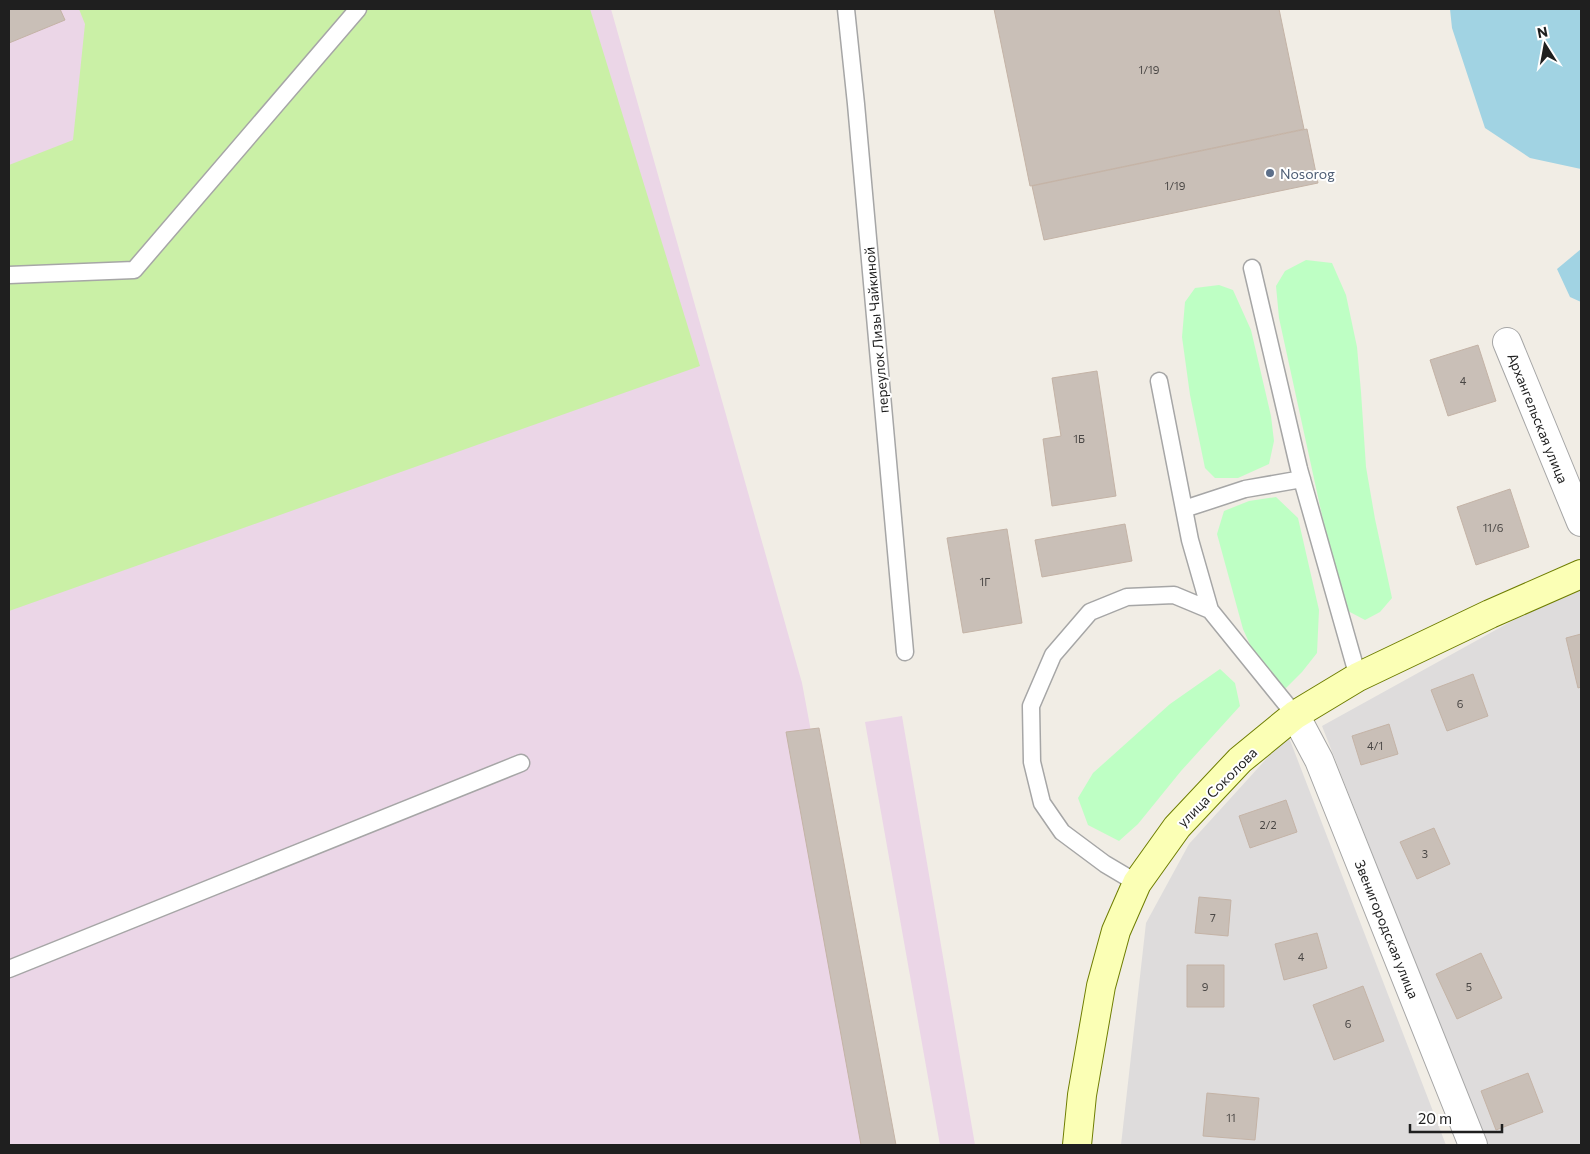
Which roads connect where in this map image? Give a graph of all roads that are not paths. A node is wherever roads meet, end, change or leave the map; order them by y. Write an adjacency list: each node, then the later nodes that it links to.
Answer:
1 (358, 9): 4 (lane)
2 (846, 9): 12 (lane, переулок Лизы Чайкиной)
3 (1252, 268): 7 (lane)
4 (9, 275)
5 (1507, 342): 9 (street, Архангельская улица)
6 (1159, 381): 8 (lane)
7 (1302, 480): 8 (lane); 13 (lane)
8 (1184, 509): 11 (lane)
9 (1581, 522)
10 (1581, 574): 13 (main road, улица Соколова)
11 (1210, 610): 14 (lane); 16 (lane)
12 (904, 652)
13 (1358, 677): 14 (main road, улица Соколова)
14 (1295, 714): 16 (main road, улица Соколова); 19 (street, Звенигородская улица)
15 (520, 762): 17 (lane)
16 (1136, 883): 18 (main road, улица Соколова)
17 (9, 969)
18 (1077, 1145)
19 (1474, 1145)

